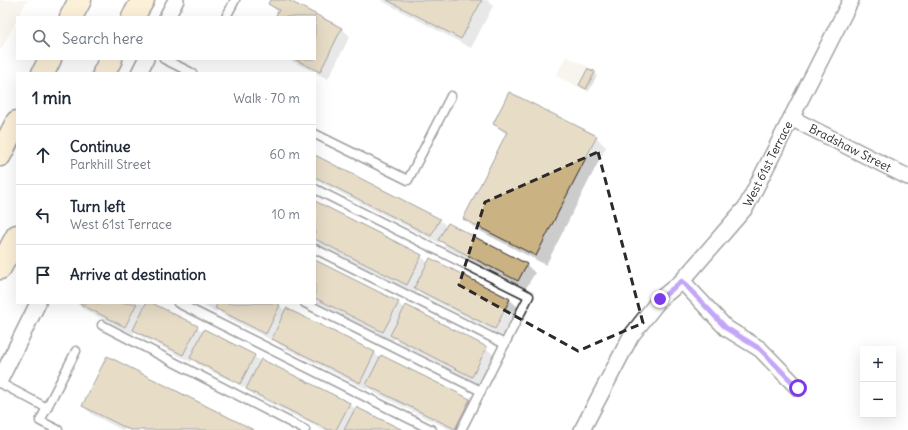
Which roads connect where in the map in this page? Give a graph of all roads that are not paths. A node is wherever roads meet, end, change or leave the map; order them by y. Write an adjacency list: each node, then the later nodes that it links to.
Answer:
1 (80, 0): 5 (highway)
2 (142, 0): 6 (highway)
3 (235, 0): 7 (lane)
4 (851, 0): 17 (street, West 61st Terrace)
5 (72, 16)
6 (134, 16)
7 (227, 16)
8 (49, 60): 12 (highway)
9 (110, 60): 13 (highway)
10 (145, 60): 14 (street)
11 (166, 60): 15 (lane)
12 (43, 72)
13 (104, 72)
14 (139, 72)
15 (190, 72)
16 (450, 96): 19 (lane)
17 (791, 118): 21 (street, Bradshaw Street); 26 (street, West 61st Terrace)
18 (16, 124): 20 (highway)
19 (316, 134)
20 (0, 155)
21 (908, 177)
22 (316, 190): 31 (lane)
23 (16, 238): 25 (highway)
24 (316, 250): 31 (lane)
25 (0, 268)
26 (682, 281): 34 (street); 41 (street, West 61st Terrace)
27 (38, 304): 33 (street)
28 (180, 304): 39 (lane)
29 (307, 304): 35 (lane)
30 (102, 325): 38 (lane)
31 (505, 344): 35 (lane)
32 (76, 351): 36 (lane)
33 (0, 379): 36 (lane)
34 (798, 388)
35 (481, 391): 40 (lane)
36 (47, 408): 37 (lane)
37 (58, 430)
38 (305, 430)
39 (432, 430)
40 (461, 430)
41 (582, 430)

